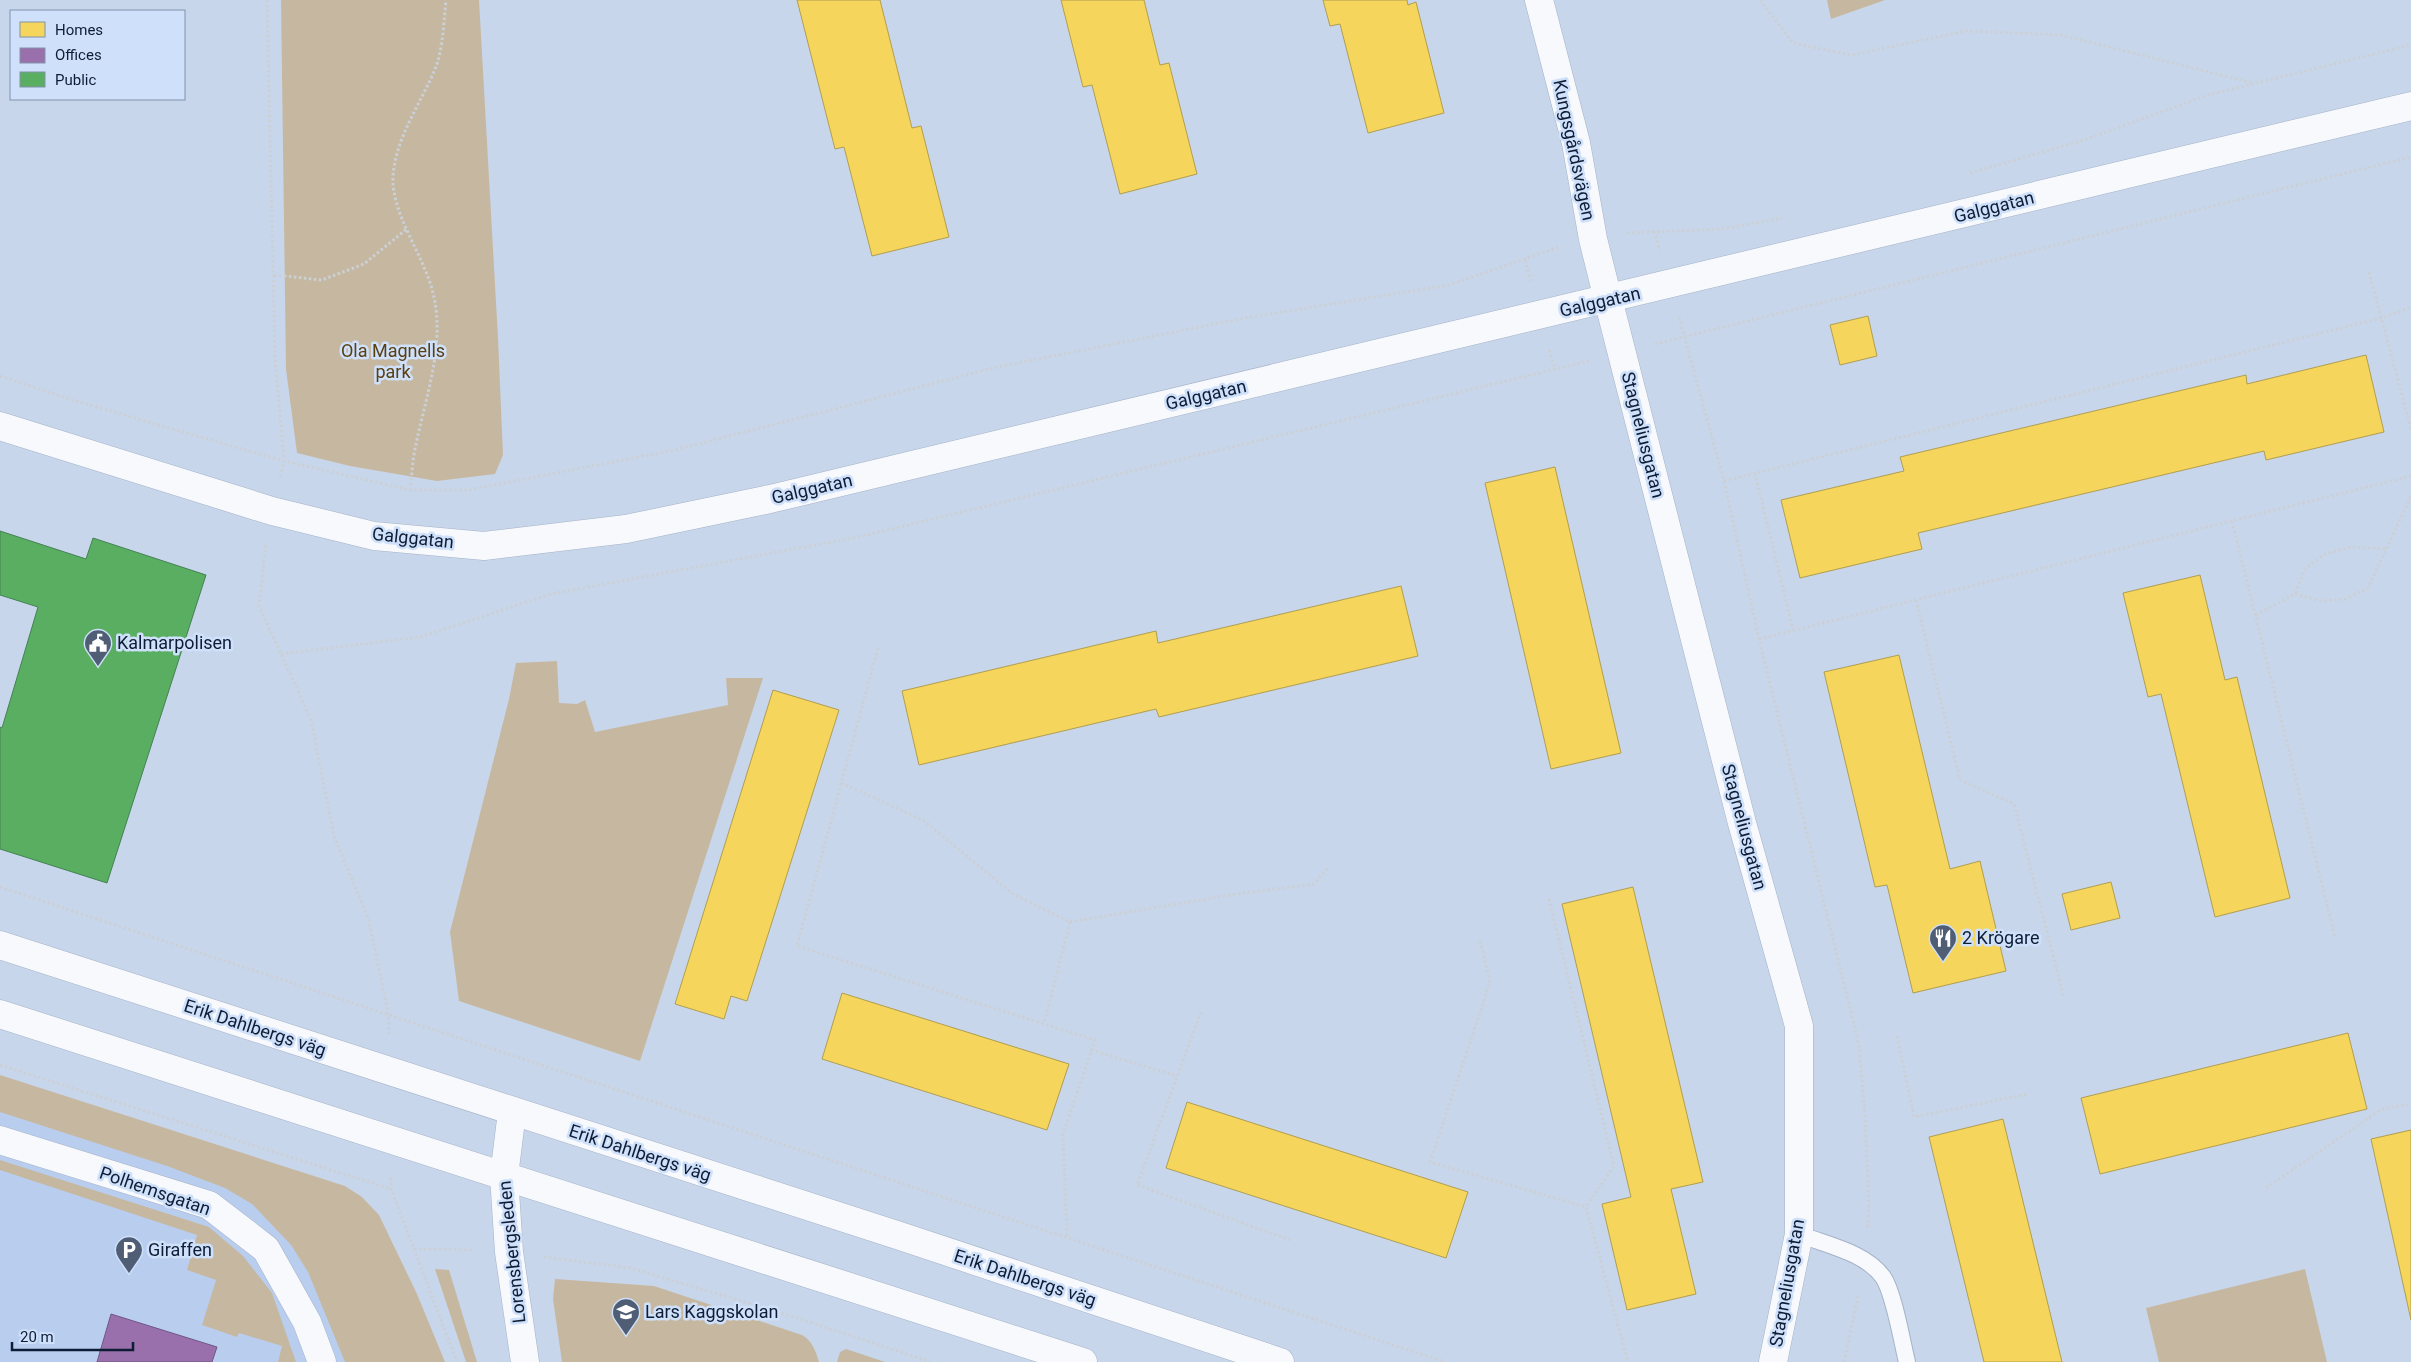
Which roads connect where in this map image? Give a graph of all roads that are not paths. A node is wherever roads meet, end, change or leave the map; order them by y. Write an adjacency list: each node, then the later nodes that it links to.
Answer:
1 (1539, 0): 3 (street, Kungsgårdsvägen)
2 (2411, 106): 3 (street, Galggatan)
3 (1608, 300): 4 (street, Galggatan); 10 (street, Stagneliusgatan)
4 (0, 426)
5 (0, 945): 7 (street, Erik Dahlbergs väg)
6 (0, 1014): 9 (street)
7 (512, 1112): 9 (street, Lorensbergsleden); 14 (street, Erik Dahlbergs väg)
8 (0, 1140): 11 (street, Polhemsgatan)
9 (504, 1176): 12 (street, Lorensbergsleden); 13 (street)
10 (1798, 1234): 15 (street, Stagneliusgatan); 16 (lane)
11 (322, 1362)
12 (525, 1362)
13 (1083, 1362)
14 (1280, 1362)
15 (1773, 1362)
16 (1907, 1362)

